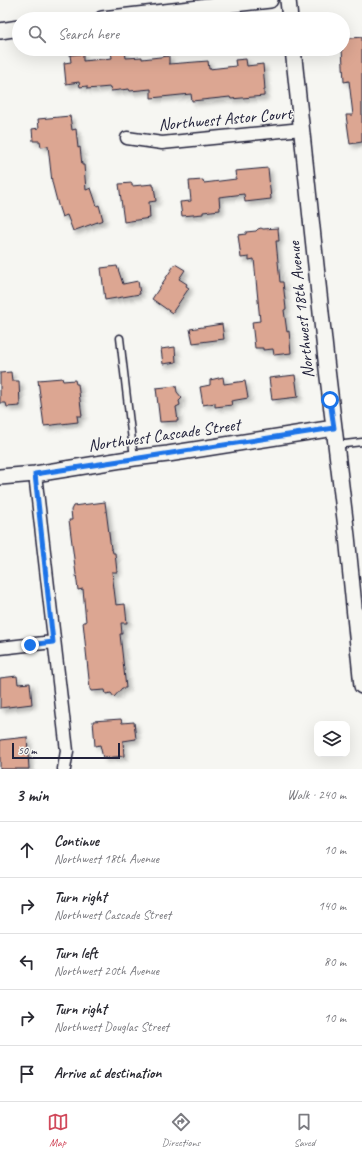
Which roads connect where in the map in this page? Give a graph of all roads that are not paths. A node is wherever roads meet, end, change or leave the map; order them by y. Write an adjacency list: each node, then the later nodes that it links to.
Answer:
1 (270, 0): 3 (street)
2 (288, 0): 4 (street)
3 (164, 12)
4 (289, 12)
5 (12, 29): 6 (street)
6 (0, 31)
7 (295, 56): 8 (street, Northwest 18th Avenue)
8 (302, 129): 9 (street, Northwest Astor Court); 11 (street, Northwest 18th Avenue)
9 (127, 138)
10 (120, 338): 14 (lane)
11 (334, 428): 13 (street, Northwest 18th Avenue); 14 (street, Northwest Cascade Street)
12 (362, 442): 13 (lane)
13 (336, 445): 19 (street, Northwest 18th Avenue)
14 (134, 458): 15 (street, Northwest Cascade Street)
15 (35, 474): 16 (street, Northwest Cascade Street); 17 (street)
16 (0, 477)
17 (53, 642): 18 (street); 21 (street)
18 (0, 648)
19 (361, 660): 20 (street, Northwest 18th Avenue)
20 (362, 686)
21 (64, 769)

